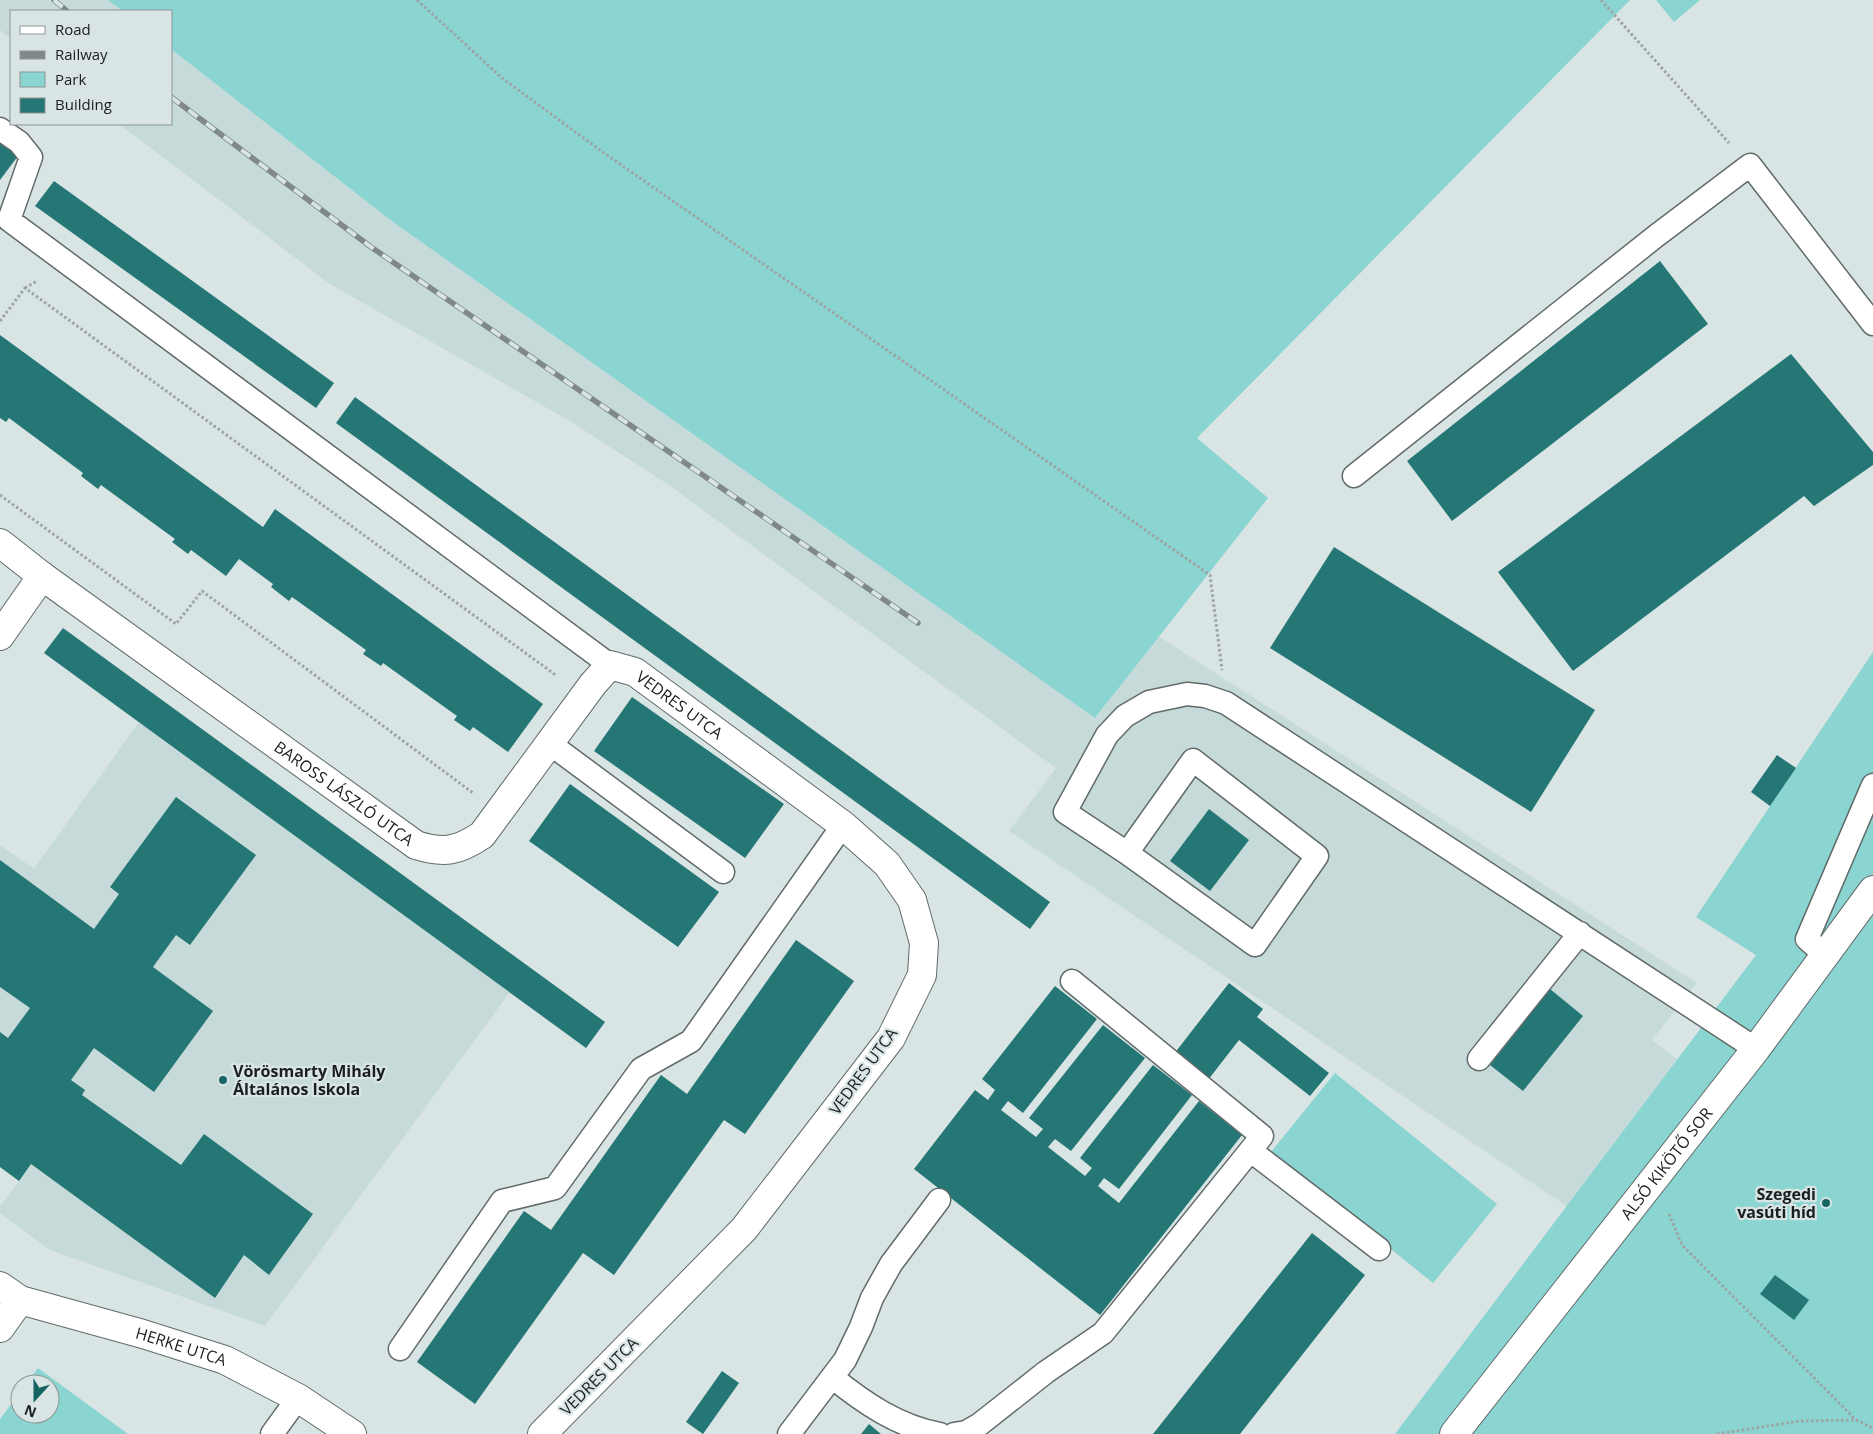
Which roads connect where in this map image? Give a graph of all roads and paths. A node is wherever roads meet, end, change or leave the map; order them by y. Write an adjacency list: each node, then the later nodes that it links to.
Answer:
1 (417, 0): 14 (path)
2 (1601, 0): 4 (path)
3 (0, 129): 12 (lane)
4 (1750, 165): 6 (lane); 7 (lane)
5 (0, 321): 13 (path)
6 (1873, 324)
7 (1354, 476)
8 (0, 495): 17 (path)
9 (0, 543): 10 (street, BAROSS LÁSZLÓ UTCA)
10 (42, 576): 11 (street); 17 (street, BAROSS LÁSZLÓ UTCA)
11 (0, 636)
12 (610, 665): 13 (street, BAROSS LÁSZLÓ UTCA); 18 (street, VEDRES UTCA)
13 (584, 696): 15 (street, BAROSS LÁSZLÓ UTCA)
14 (1226, 703): 19 (lane); 22 (lane)
15 (549, 743): 17 (street, BAROSS LÁSZLÓ UTCA); 20 (lane)
16 (1873, 785): 23 (lane)
17 (498, 812)
18 (843, 825): 33 (lane); 40 (street, VEDRES UTCA)
19 (1126, 853): 19 (lane)
20 (723, 872)
21 (1873, 890): 23 (street, ALSÓ KIKÖTŐ SOR)
22 (1580, 933): 25 (lane); 26 (lane)
23 (1825, 955): 25 (street, ALSÓ KIKÖTŐ SOR)
24 (1072, 981): 27 (lane)
25 (1756, 1049): 28 (street, ALSÓ KIKÖTŐ SOR)
26 (1479, 1059)
27 (1251, 1151): 30 (lane); 43 (lane)
28 (1654, 1178): 36 (path); 44 (street, ALSÓ KIKÖTŐ SOR)
29 (939, 1200): 34 (lane)
30 (1379, 1249)
31 (10, 1293): 32 (street); 35 (street, HERKE UTCA)
32 (0, 1328)
33 (400, 1349)
34 (832, 1377): 41 (lane); 42 (lane)
35 (298, 1398): 38 (lane); 39 (street, HERKE UTCA)
36 (1856, 1420): 37 (path); 45 (path)
37 (1873, 1428)
38 (272, 1434)
39 (352, 1434)
40 (542, 1434)
41 (789, 1434)
42 (940, 1434)
43 (954, 1434)
44 (1454, 1434)
45 (1717, 1434)

